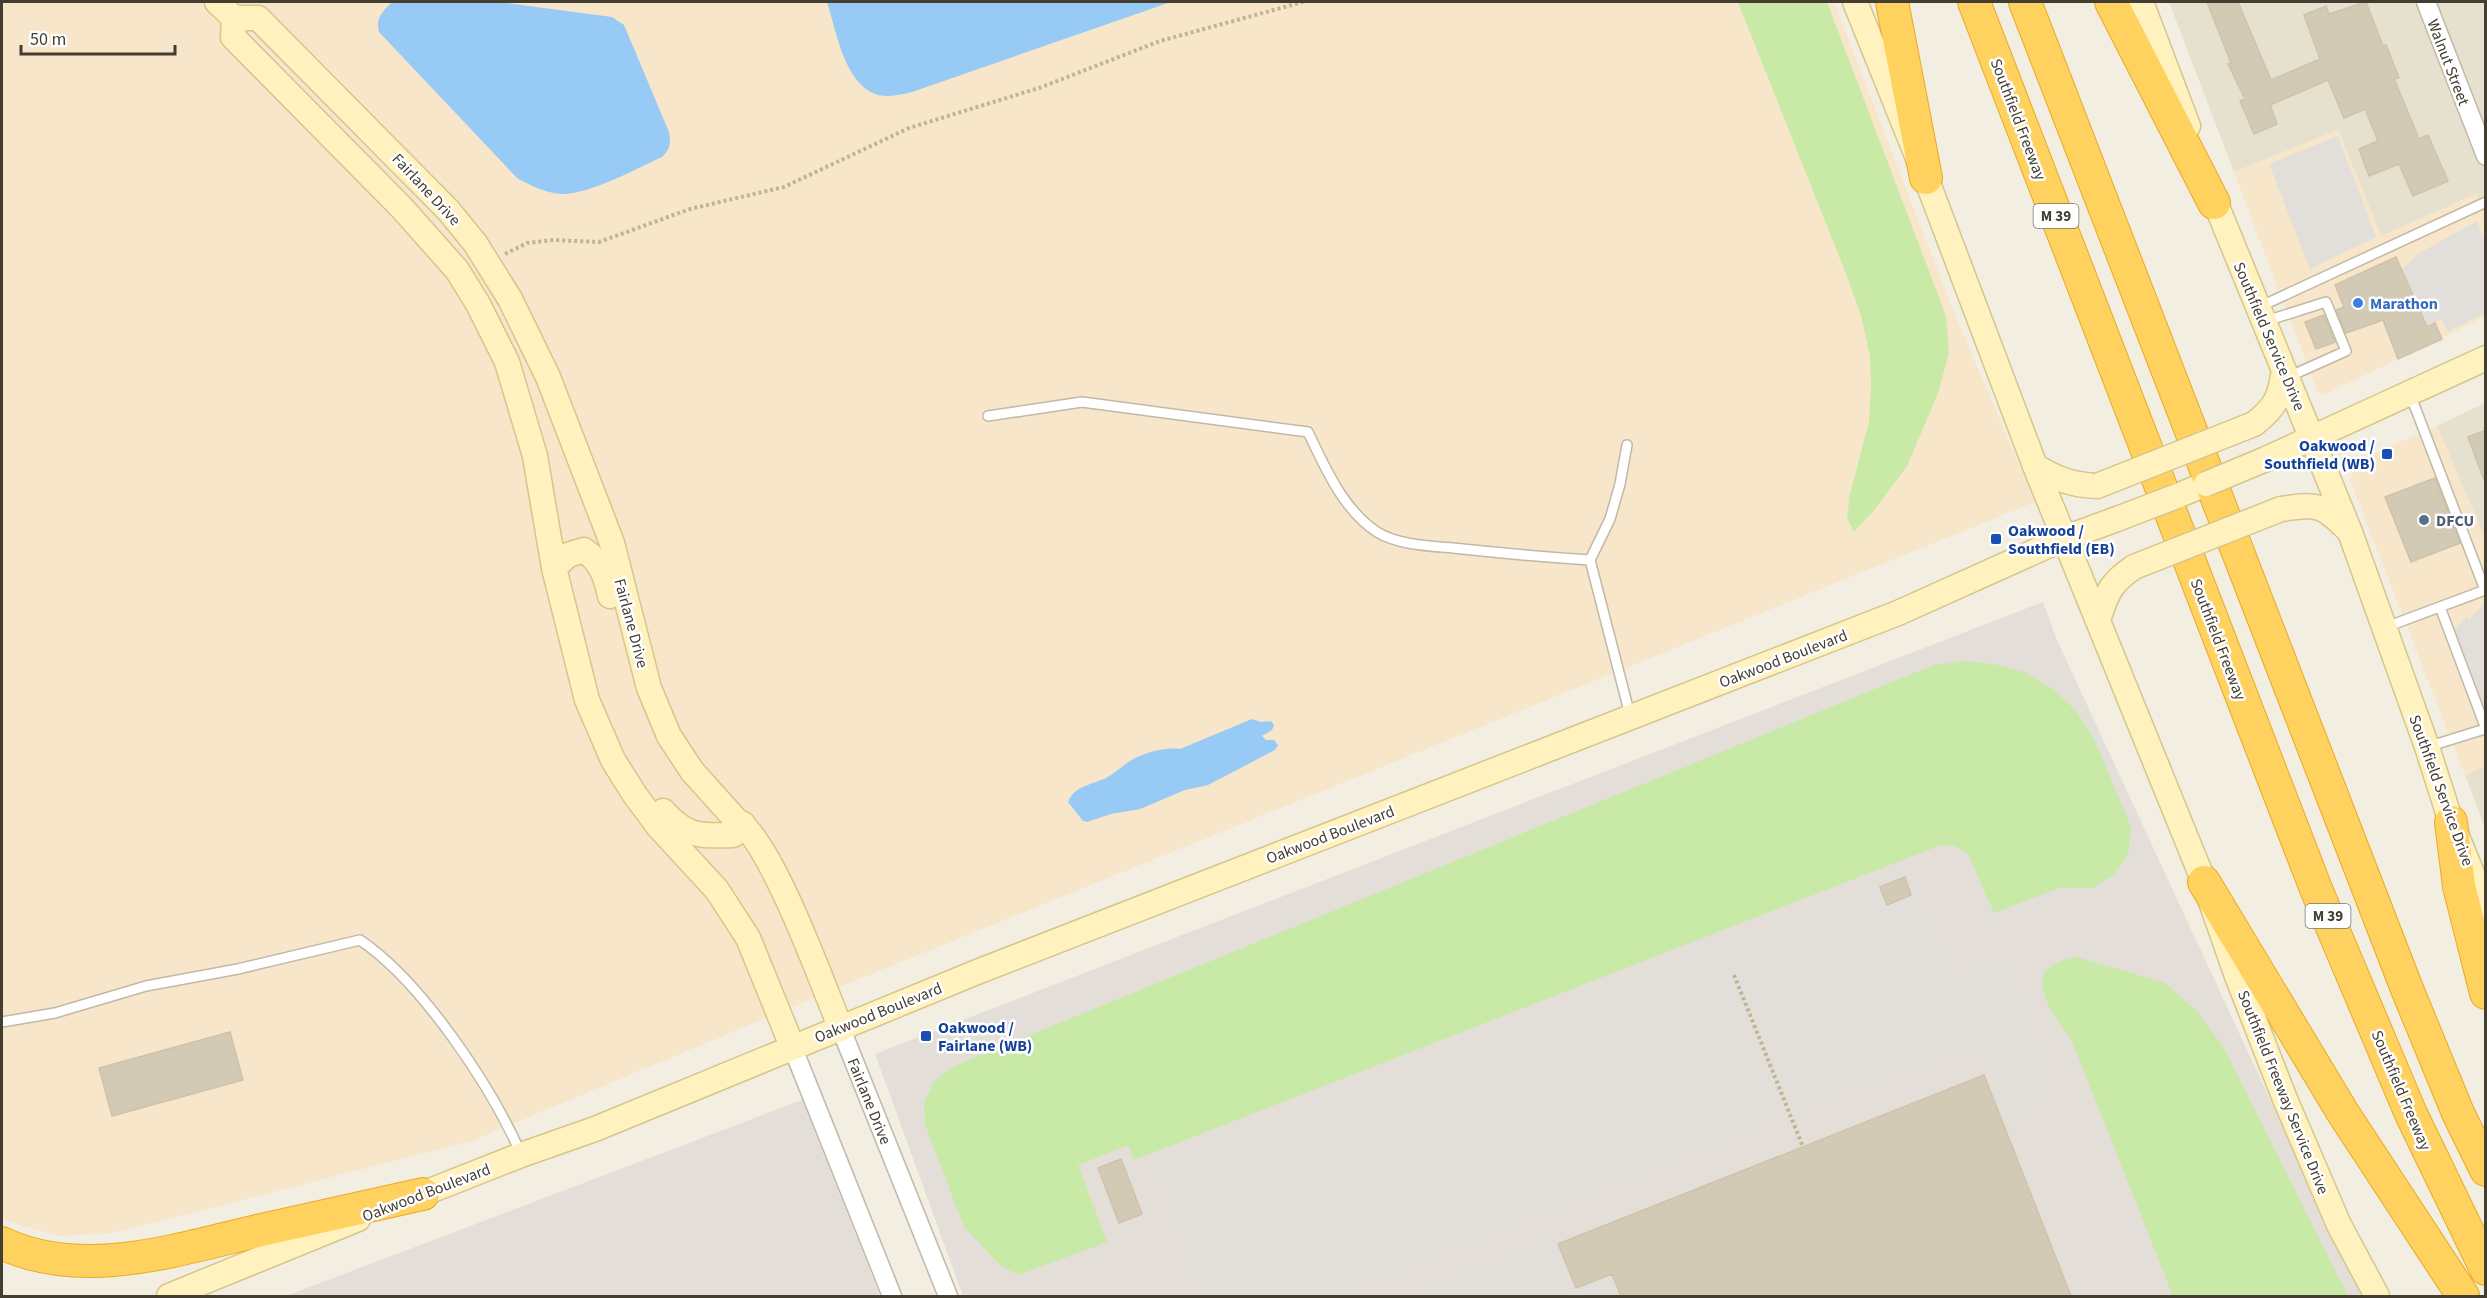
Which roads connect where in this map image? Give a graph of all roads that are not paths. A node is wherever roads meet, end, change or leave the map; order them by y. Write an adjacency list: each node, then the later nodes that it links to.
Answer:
1 (1855, 2): 10 (main road)
2 (1892, 2): 10 (highway)
3 (1974, 2): 46 (highway, Southfield Freeway / M 39)
4 (2025, 2): 43 (highway, M 39)
5 (2111, 2): 12 (highway)
6 (2141, 2): 12 (main road, Southfield Service Drive)
7 (2426, 2): 9 (street, Walnut Street)
8 (225, 10): 24 (main road, Fairlane Drive); 29 (main road, Fairlane Drive)
9 (2486, 156)
10 (1926, 178): 20 (main road)
11 (2486, 201): 13 (lane)
12 (2214, 203): 13 (main road, Southfield Service Drive)
13 (2261, 314): 15 (main road, Southfield Service Drive); 15 (lane)
14 (2486, 358): 16 (main road, Oakwood Boulevard)
15 (2286, 374): 18 (main road, Southfield Service Drive); 20 (main road, bridge)
16 (2409, 393): 18 (main road, Oakwood Boulevard); 25 (lane)
17 (988, 416): 23 (lane)
18 (2313, 437): 21 (main road, Southfield Service Drive); 22 (main road, Oakwood Boulevard, bridge)
19 (1627, 445): 23 (lane)
20 (2035, 466): 22 (main road)
21 (2350, 532): 27 (main road, bridge); 28 (main road, Southfield Service Drive)
22 (2065, 538): 27 (main road); 31 (main road, Oakwood Boulevard)
23 (1590, 560): 31 (lane)
24 (554, 568): 29 (main road); 30 (main road, Fairlane Drive)
25 (2485, 590): 26 (lane)
26 (2440, 607): 28 (lane); 32 (lane)
27 (2098, 620): 36 (main road)
28 (2384, 628): 33 (main road, Southfield Service Drive)
29 (649, 688): 35 (main road, Fairlane Drive)
30 (587, 700): 35 (main road); 41 (main road, Fairlane Drive)
31 (1630, 717): 40 (main road, Oakwood Boulevard)
32 (2485, 729): 33 (lane)
33 (2427, 747): 34 (main road, Southfield Service Drive)
34 (2451, 822): 37 (main road, Southfield Service Drive); 38 (highway)
35 (743, 824): 40 (main road, Fairlane Drive)
36 (2204, 882): 50 (main road, Southfield Freeway Service Drive); 51 (highway)
37 (2486, 907)
38 (2486, 993)
39 (2, 1022): 42 (lane)
40 (841, 1029): 41 (main road, Oakwood Boulevard); 49 (street, Fairlane Drive)
41 (792, 1046): 42 (main road, Oakwood Boulevard); 48 (street, Fairlane Drive)
42 (522, 1155): 44 (main road, Oakwood Boulevard)
43 (2486, 1170)
44 (423, 1194): 45 (highway); 47 (main road, Oakwood Boulevard)
45 (2, 1243)
46 (2486, 1269)
47 (169, 1296)
48 (892, 1296)
49 (948, 1296)
50 (2377, 1296)
51 (2463, 1296)

